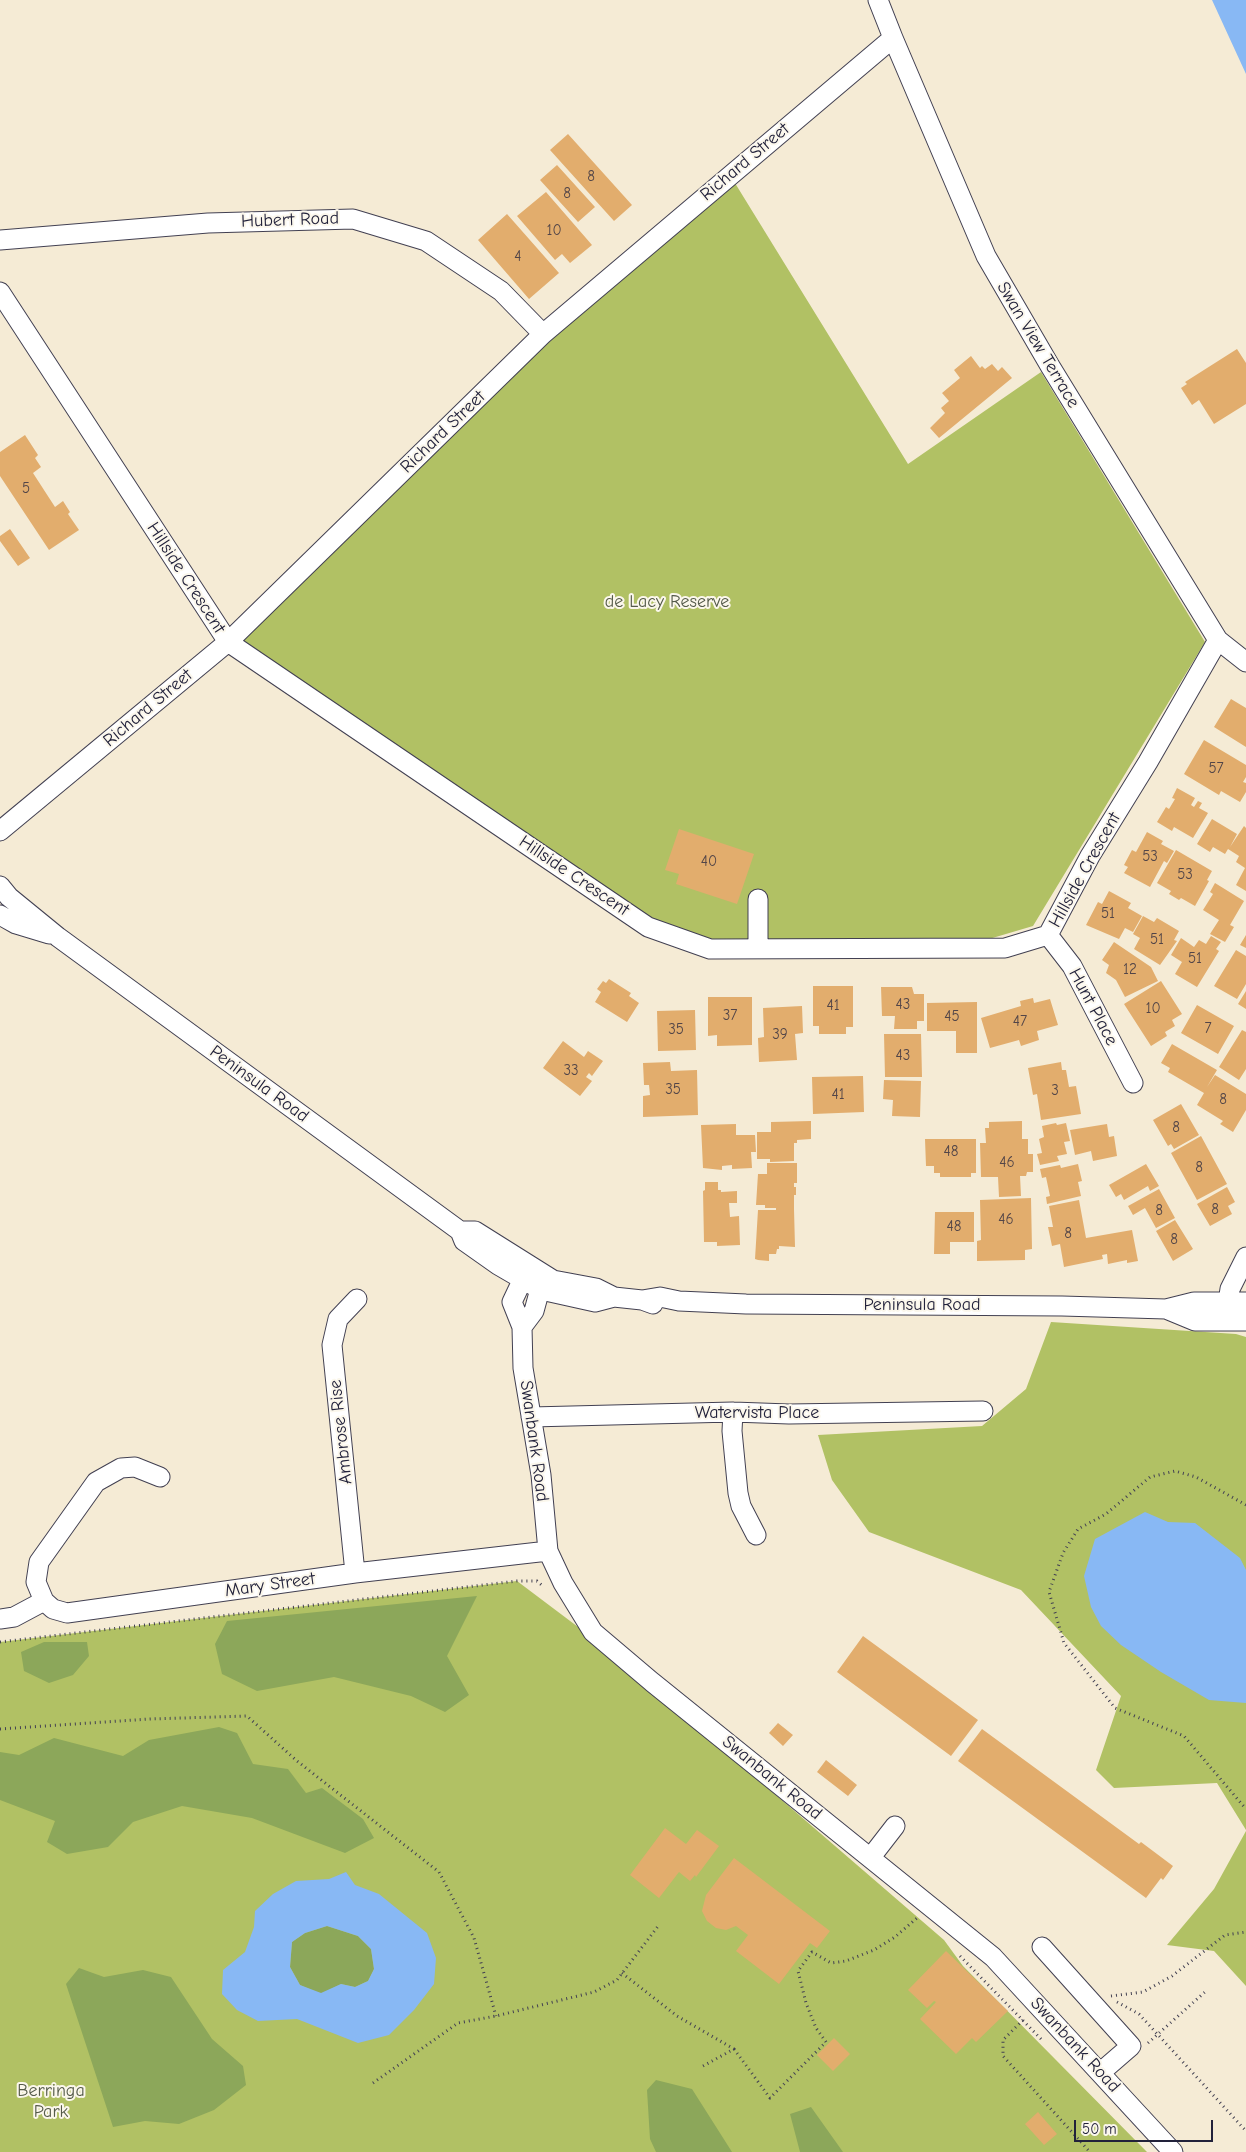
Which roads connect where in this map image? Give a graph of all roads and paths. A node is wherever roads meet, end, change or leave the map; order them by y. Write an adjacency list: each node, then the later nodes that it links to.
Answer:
1 (878, 0): 2 (street, Swan View Terrace)
2 (893, 38): 5 (street, Richard Street); 6 (street, Swan View Terrace)
3 (0, 240): 5 (street, Hubert Road)
4 (0, 292): 7 (street, Hillside Crescent)
5 (544, 334): 7 (street, Richard Street)
6 (1218, 640): 8 (street, Swan View Terrace); 13 (street, Hillside Crescent)
7 (228, 642): 9 (street, Richard Street); 15 (street, Hillside Crescent)
8 (1246, 662)
9 (0, 831)
10 (0, 886): 14 (street, Peninsula Road)
11 (758, 899): 15 (street)
12 (0, 914): 14 (street, Peninsula Road)
13 (1048, 935): 15 (street, Hillside Crescent); 16 (street, Hunt Place)
14 (58, 937): 18 (street, Peninsula Road)
15 (758, 948)
16 (1133, 1083)
17 (1246, 1257): 20 (street)
18 (534, 1278): 20 (street, Peninsula Road); 24 (street, Swanbank Road)
19 (357, 1299): 29 (street, Ambrose Rise)
20 (1233, 1308): 21 (street, Peninsula Road)
21 (1246, 1321)
22 (983, 1411): 23 (street, Watervista Place)
23 (733, 1412): 24 (street, Watervista Place); 27 (street)
24 (532, 1417): 28 (street, Swanbank Road)
25 (160, 1477): 31 (street)
26 (1246, 1506): 35 (path)
27 (756, 1535)
28 (548, 1551): 29 (street, Mary Street); 37 (street, Swanbank Road)
29 (355, 1573): 31 (street, Mary Street)
30 (549, 1593): 33 (path)
31 (44, 1601): 32 (street)
32 (0, 1619)
33 (0, 1642)
34 (0, 1729): 46 (path)
35 (1246, 1809)
36 (895, 1826): 37 (street)
37 (871, 1857): 51 (street, Swanbank Road)
38 (909, 1912): 39 (path)
39 (917, 1918): 40 (path); 49 (path)
40 (924, 1924)
41 (659, 1925): 45 (path)
42 (1246, 1932): 53 (path)
43 (1042, 1947): 51 (street)
44 (957, 1954): 47 (path)
45 (622, 1973): 46 (path); 49 (path)
46 (496, 2016): 52 (path)
47 (1023, 2020): 48 (path); 54 (path)
48 (1049, 2047)
49 (734, 2049): 50 (path)
50 (703, 2066)
51 (1101, 2072): 55 (street, Swanbank Road)
52 (373, 2084)
53 (1246, 2131)
54 (1090, 2152)
55 (1173, 2152)

